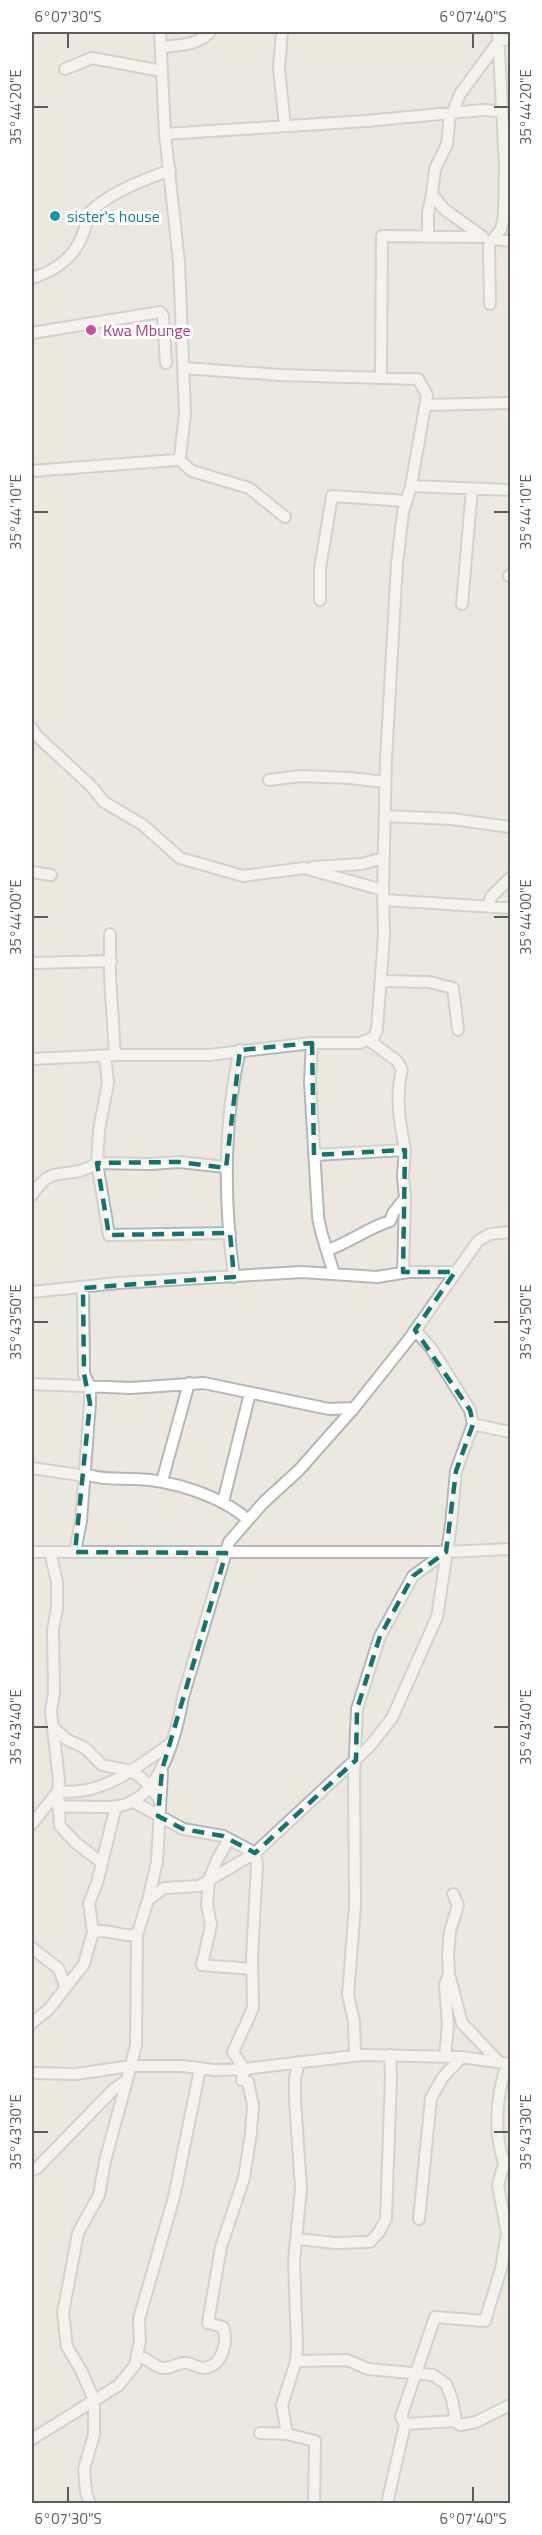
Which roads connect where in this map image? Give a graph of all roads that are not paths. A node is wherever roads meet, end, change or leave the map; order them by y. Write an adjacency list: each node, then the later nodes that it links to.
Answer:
1 (160, 32): 6 (street)
2 (210, 32): 6 (street)
3 (282, 32): 11 (street)
4 (499, 36): 5 (street); 9 (street); 10 (street)
5 (510, 39)
6 (161, 47): 8 (street)
7 (65, 69): 8 (street)
8 (162, 71): 12 (street)
9 (501, 111): 10 (street); 16 (street)
10 (451, 114): 11 (street); 14 (street)
11 (285, 126): 12 (street)
12 (165, 134): 13 (street)
13 (170, 170): 18 (street); 22 (street)
14 (432, 194): 15 (street); 16 (street)
15 (428, 236): 16 (street); 23 (street)
16 (489, 239): 17 (street); 19 (street)
17 (510, 241)
18 (32, 278)
19 (490, 304)
20 (32, 333): 21 (street)
21 (166, 363)
22 (184, 368): 23 (street); 26 (street)
23 (381, 378): 25 (street)
24 (510, 403): 25 (street)
25 (426, 405): 28 (street)
26 (178, 459): 27 (street); 32 (street)
27 (32, 471)
28 (411, 486): 29 (street); 31 (street)
29 (472, 489): 30 (street); 34 (street)
30 (510, 490)
31 (406, 501): 33 (street); 37 (street)
32 (285, 517)
33 (320, 600)
34 (462, 604)
35 (32, 728): 41 (street)
36 (269, 780): 37 (street)
37 (386, 782): 38 (street)
38 (385, 816): 39 (street); 40 (street)
39 (510, 827)
40 (383, 858): 41 (street); 45 (street)
41 (304, 868): 45 (street)
42 (32, 872): 43 (street)
43 (51, 875)
44 (510, 878): 46 (street)
45 (383, 895): 46 (street); 51 (street)
46 (489, 905): 47 (street)
47 (510, 908)
48 (110, 934): 49 (street)
49 (111, 961): 50 (street); 56 (street)
50 (32, 963)
51 (381, 981): 52 (street); 53 (street)
52 (458, 1030)
53 (370, 1041): 54 (street); 58 (street)
54 (312, 1043): 55 (street); 59 (street)
55 (240, 1050): 56 (street); 61 (street)
56 (110, 1056): 57 (street); 60 (street)
57 (32, 1059)
58 (405, 1150): 59 (street); 63 (street)
59 (314, 1155): 66 (street)
60 (97, 1163): 61 (street); 62 (street); 65 (street)
61 (226, 1167): 65 (street)
62 (32, 1195)
63 (405, 1200): 66 (street); 68 (street)
64 (510, 1232): 67 (street)
65 (230, 1233): 70 (street)
66 (328, 1250): 69 (street)
67 (455, 1272): 68 (street); 73 (street)
68 (403, 1273): 69 (street)
69 (334, 1274): 70 (street)
70 (234, 1277): 71 (street)
71 (83, 1288): 72 (street); 76 (street)
72 (32, 1292)
73 (415, 1330): 78 (street); 79 (street)
74 (189, 1383): 76 (street); 77 (street); 83 (street)
75 (32, 1384): 76 (street)
76 (90, 1387): 82 (street)
77 (250, 1393): 78 (street); 84 (street)
78 (354, 1408): 85 (street)
79 (473, 1424): 80 (street); 90 (street)
80 (510, 1432)
81 (32, 1468): 82 (street)
82 (85, 1475): 83 (street); 89 (street)
83 (162, 1481): 84 (street)
84 (223, 1502): 85 (street)
85 (248, 1520): 91 (street)
86 (510, 1549): 90 (street)
87 (32, 1552): 88 (street)
88 (50, 1552): 89 (street); 92 (street)
89 (75, 1552): 91 (street)
90 (446, 1552): 91 (street); 94 (street); 94 (street)
91 (226, 1553): 93 (street)
92 (53, 1727): 96 (street); 98 (street)
93 (171, 1743): 95 (street); 96 (street)
94 (356, 1760): 107 (street); 120 (street)
95 (162, 1770): 97 (street); 99 (street)
96 (132, 1772): 97 (street); 98 (street)
97 (150, 1786): 99 (street); 100 (street)
98 (58, 1791): 102 (street); 103 (street)
99 (159, 1799): 104 (street)
100 (132, 1801): 101 (street); 104 (street)
101 (116, 1806): 102 (street); 108 (street)
102 (58, 1807): 108 (street)
103 (37, 1809): 105 (street)
104 (158, 1816): 106 (street); 111 (street)
105 (32, 1824)
106 (229, 1839): 107 (street); 109 (street)
107 (255, 1853): 109 (street); 115 (street)
108 (102, 1863): 112 (street)
109 (209, 1880): 111 (street); 115 (street)
110 (453, 1894): 116 (street)
111 (148, 1900): 113 (street)
112 (93, 1932): 113 (street); 117 (street)
113 (136, 1935): 125 (street)
114 (32, 1948): 117 (street)
115 (252, 1969): 127 (street)
116 (449, 1974): 121 (street); 124 (street)
117 (65, 1986): 118 (street)
118 (32, 2023)
119 (390, 2055): 120 (street); 121 (street); 133 (street)
120 (355, 2056): 123 (street)
121 (445, 2056): 122 (street)
122 (462, 2057): 124 (street); 132 (street)
123 (299, 2062): 127 (street); 133 (street)
124 (505, 2064): 130 (street)
125 (130, 2066): 126 (street); 128 (street); 129 (street)
126 (200, 2068): 127 (street); 134 (street)
127 (244, 2069): 134 (street)
128 (32, 2073)
129 (127, 2080): 131 (street); 137 (street)
130 (507, 2162): 136 (street)
131 (32, 2170)
132 (419, 2218)
133 (297, 2239): 135 (street)
134 (138, 2356): 137 (street)
135 (296, 2361): 136 (street); 142 (street)
136 (416, 2375): 139 (street); 140 (street)
137 (94, 2400): 143 (street); 144 (street)
138 (510, 2405): 139 (street)
139 (456, 2421): 140 (street)
140 (405, 2424): 146 (street)
141 (260, 2433): 142 (street)
142 (287, 2434): 145 (street)
143 (32, 2439)
144 (90, 2504)
145 (314, 2504)
146 (387, 2504)

